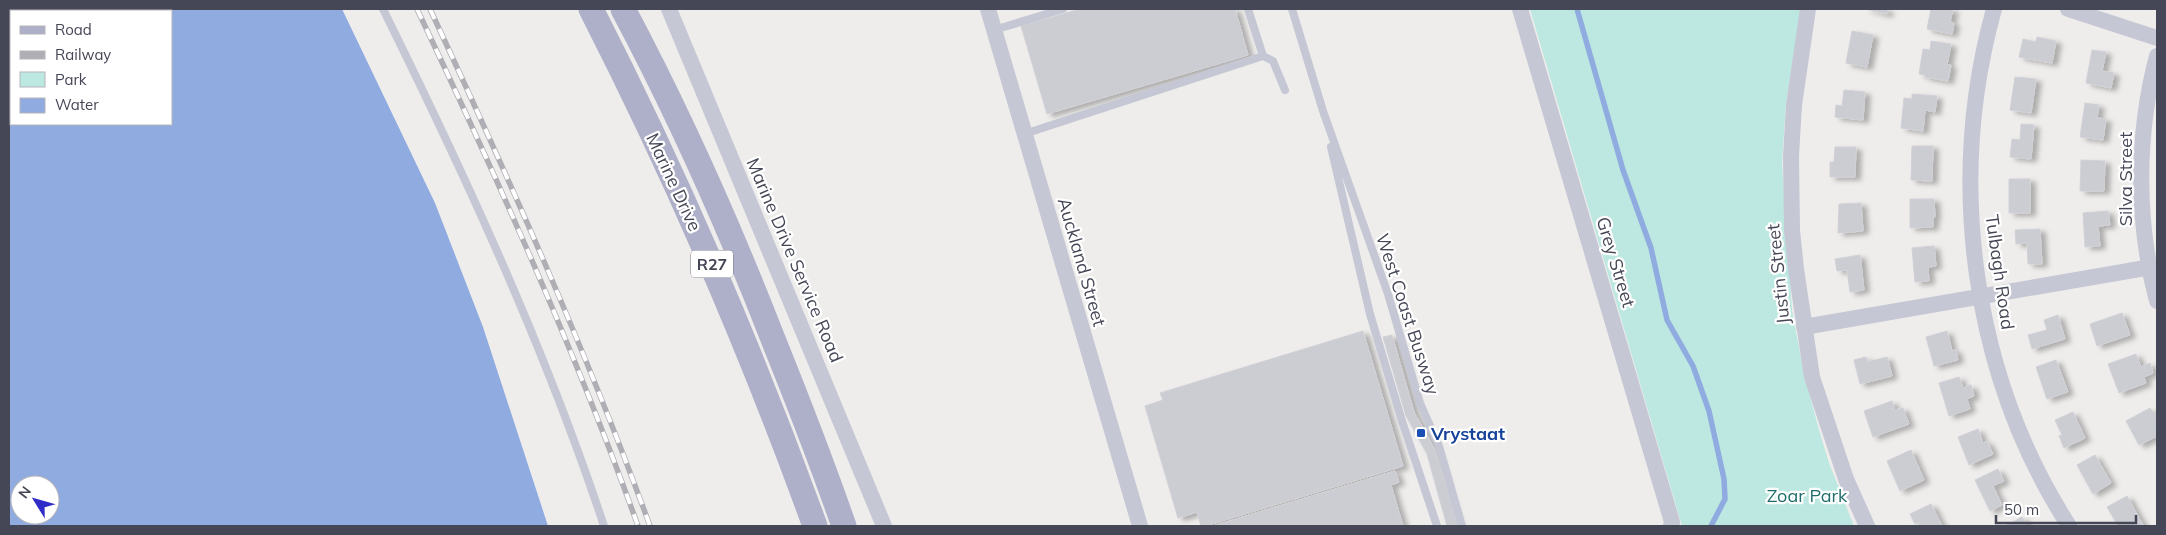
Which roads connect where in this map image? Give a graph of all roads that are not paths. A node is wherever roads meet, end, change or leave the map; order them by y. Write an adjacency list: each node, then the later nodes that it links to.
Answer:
1 (383, 9): 24 (lane)
2 (591, 9): 25 (main road, Marine Drive / R27)
3 (623, 9): 26 (main road, Marine Drive / R27)
4 (669, 9): 27 (street, Marine Drive Service Road)
5 (988, 9): 13 (street, Auckland Street)
6 (1063, 9): 13 (lane)
7 (1248, 9): 15 (lane)
8 (1292, 9): 18 (lane, West Coast Busway)
9 (1520, 9): 31 (street, Grey Street)
10 (1808, 9): 23 (street, Justin Street)
11 (1994, 9): 21 (street, Tulbagh Road)
12 (2068, 9): 14 (street)
13 (994, 30): 19 (street, Auckland Street)
14 (2157, 38)
15 (1263, 56): 17 (lane); 19 (lane)
16 (2157, 56): 20 (street, Silva Street)
17 (1285, 90)
18 (1323, 111): 29 (lane, West Coast Busway); 30 (lane, West Coast Busway)
19 (1024, 134): 28 (street, Auckland Street)
20 (2153, 267): 21 (street); 22 (street, Silva Street)
21 (1980, 298): 23 (street); 33 (street, Tulbagh Road)
22 (2157, 301)
23 (1804, 328): 32 (street, Justin Street)
24 (604, 526)
25 (815, 526)
26 (844, 526)
27 (884, 526)
28 (1140, 526)
29 (1437, 526)
30 (1462, 526)
31 (1671, 526)
32 (1867, 526)
33 (2069, 526)

